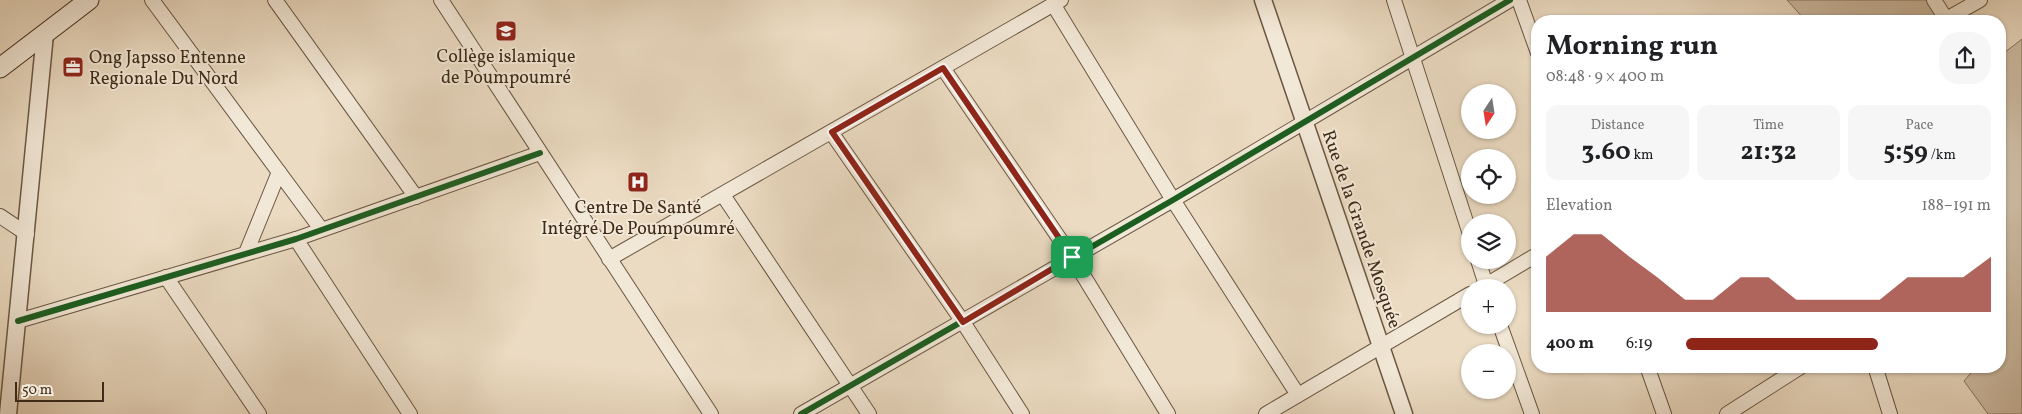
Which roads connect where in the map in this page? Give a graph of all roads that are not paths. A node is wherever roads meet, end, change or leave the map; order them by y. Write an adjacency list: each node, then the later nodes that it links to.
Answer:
1 (89, 0): 15 (main road)
2 (152, 0): 22 (street)
3 (275, 0): 24 (street)
4 (441, 0): 21 (street)
5 (1263, 0): 19 (street, Rue de la Grande Mosquée)
6 (1394, 0): 16 (street)
7 (1510, 0): 16 (street)
8 (1519, 0): 14 (street)
9 (1934, 0): 12 (street)
10 (1980, 0): 13 (street)
11 (1057, 2): 18 (street); 25 (street)
12 (1942, 15)
13 (1953, 15)
14 (1531, 33)
15 (45, 34): 17 (main road); 29 (street)
16 (1414, 58): 19 (street); 26 (street)
17 (0, 68)
18 (943, 68): 20 (street); 32 (street)
19 (1304, 123): 25 (street); 41 (street, Rue de la Grande Mosquée)
20 (832, 132): 23 (street); 39 (street)
21 (540, 153): 24 (street); 34 (street)
22 (279, 172): 28 (street); 31 (street)
23 (724, 195): 34 (street); 45 (street)
24 (416, 197): 28 (street)
25 (1173, 200): 32 (street); 46 (street)
26 (1464, 214)
27 (0, 216): 29 (street)
28 (321, 229): 30 (street)
29 (27, 234): 38 (street)
30 (296, 239): 31 (street); 49 (street)
31 (246, 253): 35 (street)
32 (1072, 257): 39 (street); 54 (street)
33 (1531, 258): 36 (street)
34 (609, 259): 50 (street)
35 (166, 277): 38 (street); 48 (street)
36 (1498, 279)
37 (1461, 299): 41 (street)
38 (18, 321): 47 (street)
39 (963, 322): 45 (street); 53 (street)
40 (1503, 334): 57 (street)
41 (1381, 346): 46 (street); 56 (street, Rue de la Grande Mosquée)
42 (1649, 373): 58 (street)
43 (1791, 373): 59 (street)
44 (1877, 373): 60 (street)
45 (851, 386): 51 (street); 52 (street)
46 (1298, 395): 55 (street)
47 (8, 414)
48 (259, 414)
49 (410, 414)
50 (711, 414)
51 (801, 414)
52 (869, 414)
53 (1022, 414)
54 (1168, 414)
55 (1266, 414)
56 (1404, 414)
57 (1532, 414)
58 (1664, 414)
59 (1727, 414)
60 (1890, 414)

